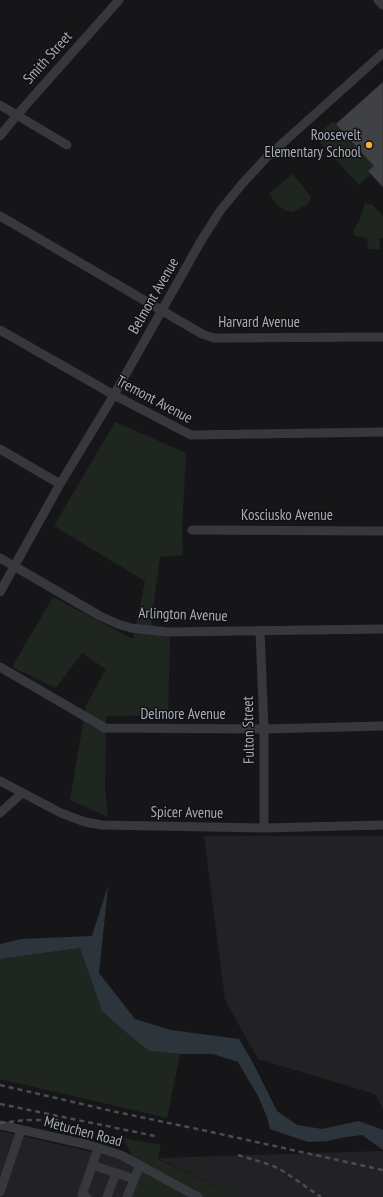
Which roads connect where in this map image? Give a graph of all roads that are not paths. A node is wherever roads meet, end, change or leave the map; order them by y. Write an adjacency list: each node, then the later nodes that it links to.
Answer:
1 (119, 0): 6 (street, Smith Street)
2 (378, 0): 3 (street)
3 (383, 5)
4 (383, 53): 10 (street, Belmont Avenue)
5 (0, 106): 6 (street)
6 (17, 115): 7 (street, Smith Street); 8 (street)
7 (0, 136)
8 (67, 145)
9 (0, 216): 10 (street, Harvard Avenue)
10 (162, 310): 12 (street, Harvard Avenue); 13 (street, Belmont Avenue)
11 (0, 330): 13 (street, Tremont Avenue)
12 (383, 337)
13 (114, 395): 14 (street, Tremont Avenue); 16 (street, Belmont Avenue)
14 (383, 432)
15 (0, 449): 16 (street)
16 (60, 484): 20 (street, Belmont Avenue)
17 (192, 530): 18 (street, Kosciusko Avenue)
18 (383, 531)
19 (0, 558): 20 (street, Arlington Avenue)
20 (14, 566): 21 (street, Belmont Avenue); 23 (street, Arlington Avenue)
21 (0, 592)
22 (383, 629): 23 (street, Arlington Avenue)
23 (260, 631): 26 (street, Fulton Street)
24 (0, 666): 26 (street, Delmore Avenue)
25 (383, 726): 26 (street, Delmore Avenue)
26 (264, 728): 31 (street, Fulton Street)
27 (0, 781): 28 (street, Spicer Avenue)
28 (22, 793): 29 (street); 31 (street, Spicer Avenue)
29 (0, 813)
30 (383, 825): 31 (street, Spicer Avenue)
31 (264, 828)
32 (0, 1126): 33 (street, Metuchen Road)
33 (21, 1130): 34 (street, Metuchen Road); 39 (street)
34 (98, 1148): 35 (street); 36 (street, Metuchen Road)
35 (92, 1165): 37 (street); 40 (street)
36 (140, 1165): 38 (street); 43 (street, Metuchen Road)
37 (116, 1173): 38 (street); 41 (street)
38 (134, 1177): 42 (street)
39 (0, 1192)
40 (87, 1197)
41 (107, 1197)
42 (127, 1197)
43 (198, 1197)

